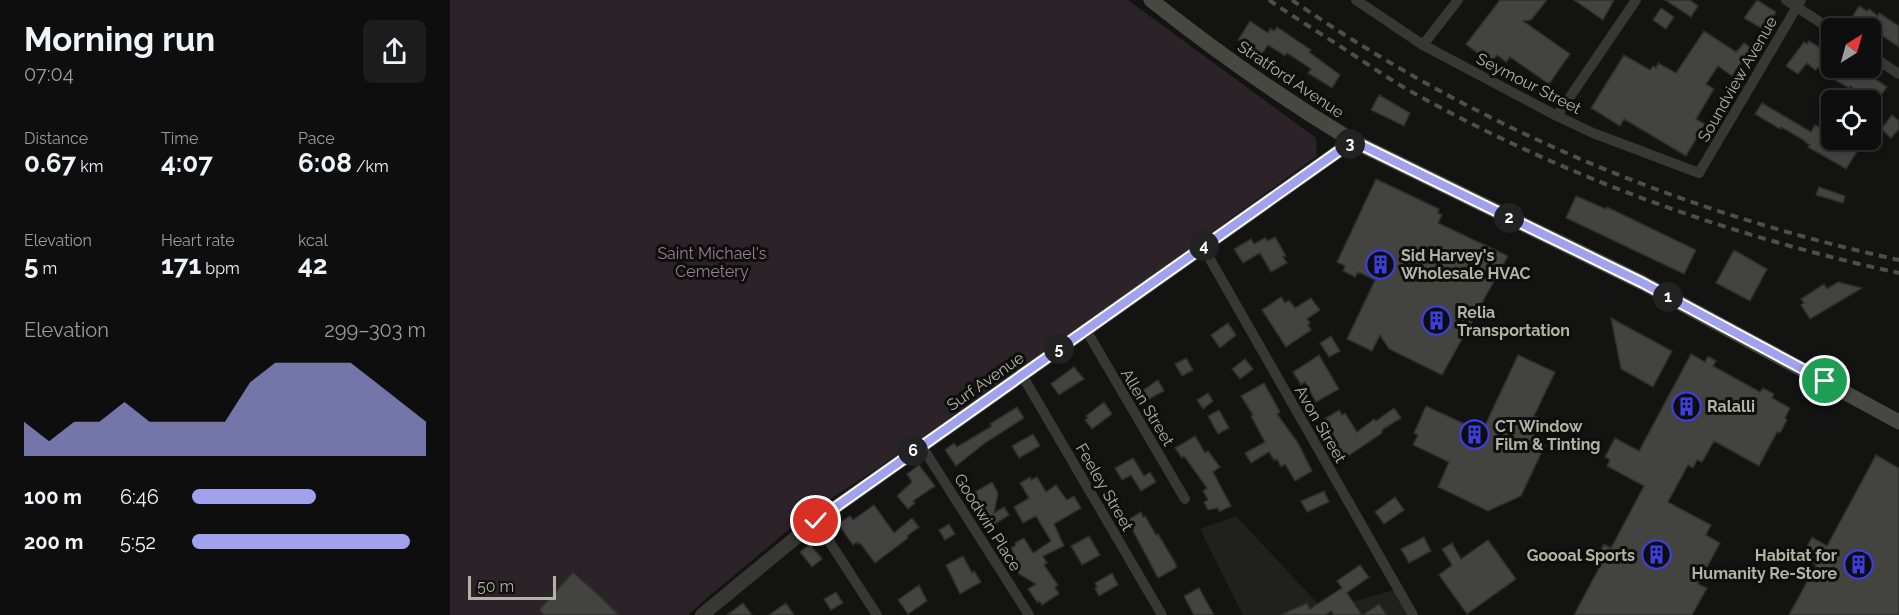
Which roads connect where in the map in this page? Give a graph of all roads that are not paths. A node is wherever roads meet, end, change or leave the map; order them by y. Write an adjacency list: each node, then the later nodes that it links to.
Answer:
1 (1151, 0): 12 (main road, Stratford Avenue)
2 (1356, 0): 8 (street, Seymour Street)
3 (1458, 0): 8 (street)
4 (1636, 0): 11 (street)
5 (1785, 0): 6 (street)
6 (1798, 4): 7 (street); 13 (street, Soundview Avenue)
7 (1821, 22)
8 (1423, 45): 11 (street, Seymour Street)
9 (1881, 62): 10 (street)
10 (1899, 74)
11 (1557, 116): 13 (street, Seymour Street)
12 (1353, 141): 14 (street, Surf Avenue); 17 (main road, Stratford Avenue)
13 (1699, 173)
14 (1203, 247): 15 (street, Surf Avenue); 25 (street, Avon Street)
15 (1086, 330): 16 (street, Surf Avenue); 19 (street, Allen Street)
16 (1022, 375): 18 (street, Surf Avenue); 24 (street, Feeley Street)
17 (1899, 422)
18 (921, 445): 20 (street, Surf Avenue); 23 (street, Goodwin Place)
19 (1185, 499)
20 (816, 521): 21 (street, Surf Avenue); 22 (street)
21 (708, 613)
22 (877, 615)
23 (1029, 615)
24 (1162, 615)
25 (1413, 615)

